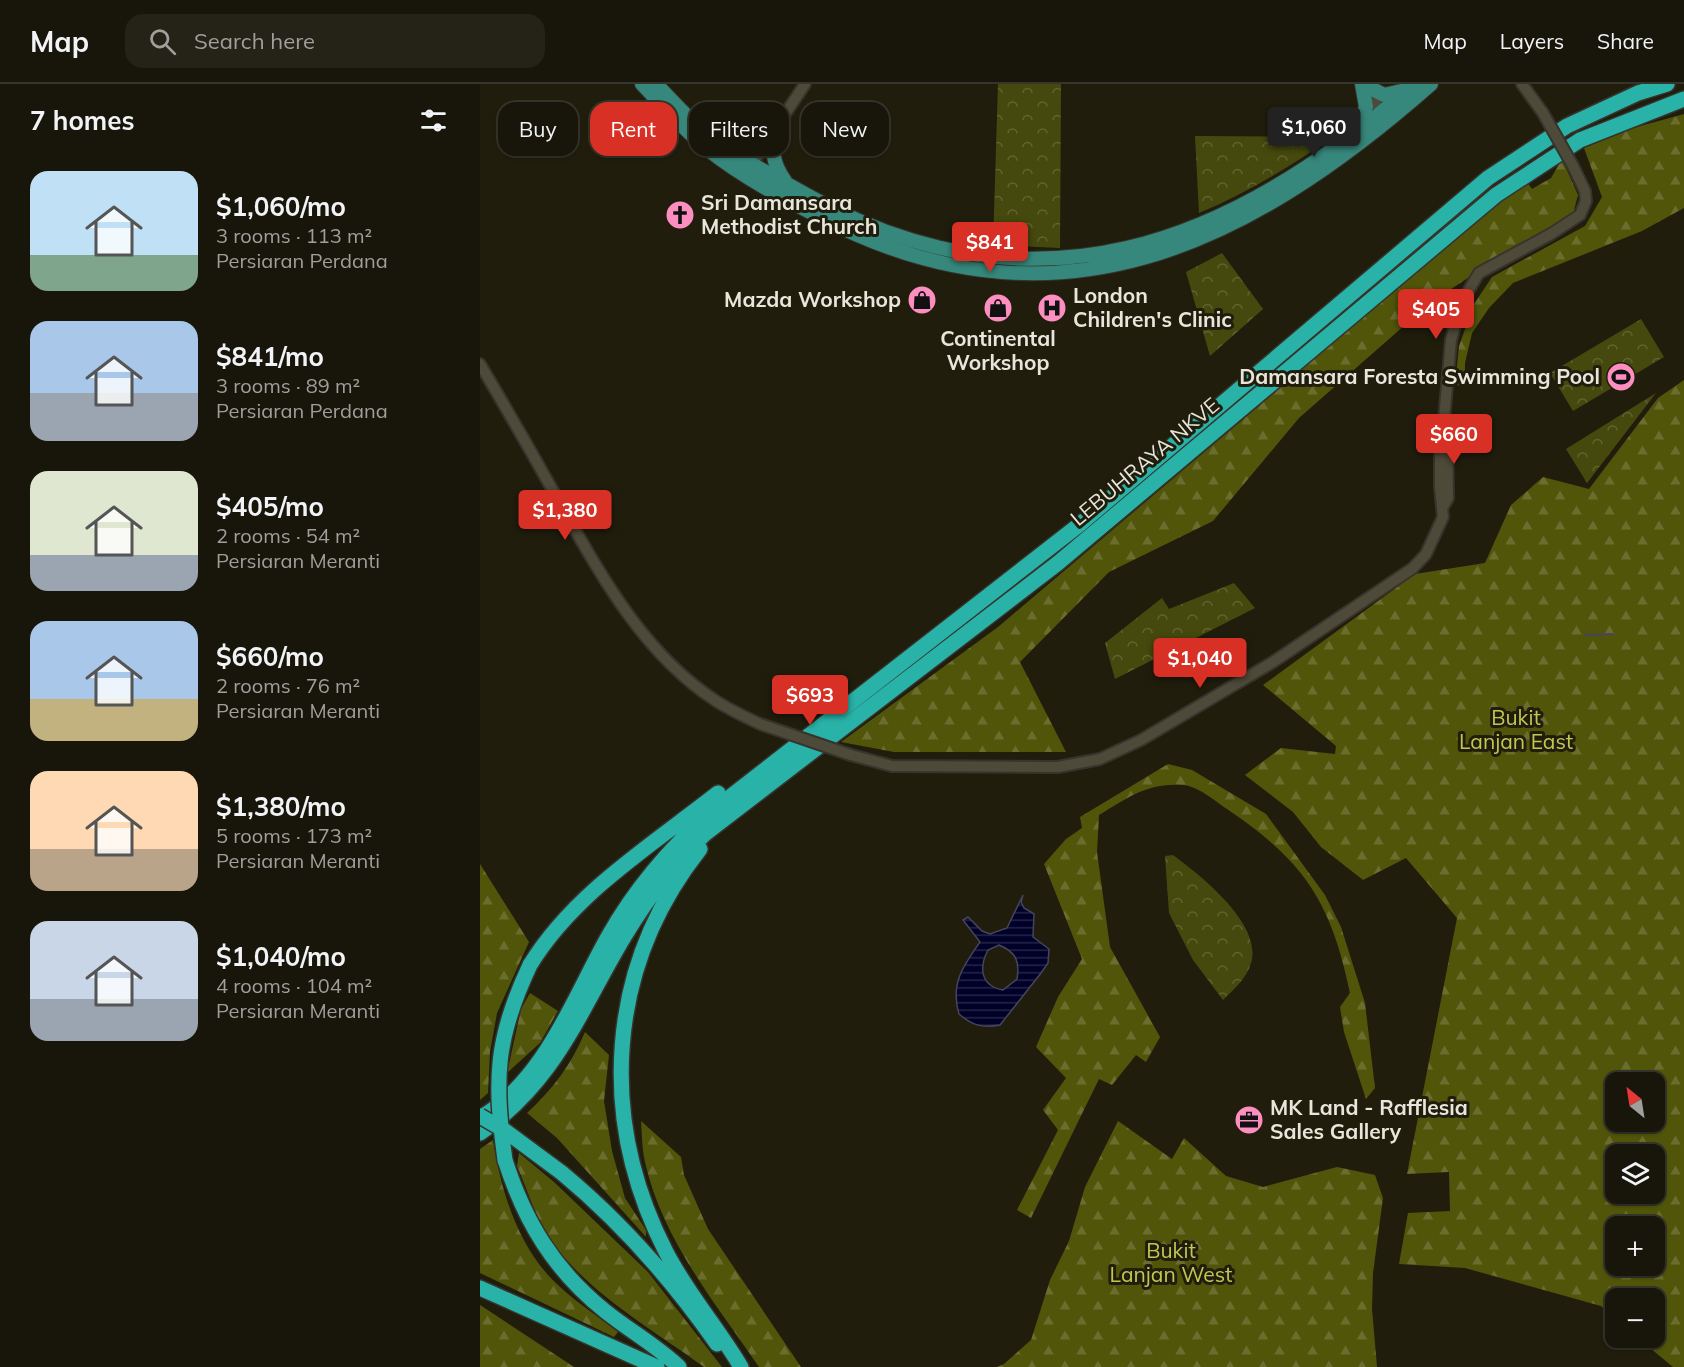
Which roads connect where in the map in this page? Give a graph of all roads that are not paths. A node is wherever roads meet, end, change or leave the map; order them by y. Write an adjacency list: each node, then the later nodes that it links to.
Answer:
1 (642, 84): 16 (main road)
2 (657, 84): 15 (main road)
3 (804, 84): 12 (street)
4 (1362, 84): 9 (main road); 14 (street); 17 (main road)
5 (1431, 84): 13 (main road)
6 (1522, 84): 11 (street)
7 (1531, 84): 11 (street)
8 (1667, 84): 32 (highway, LEBUHRAYA NKVE)
9 (1414, 85): 14 (main road)
10 (1684, 99): 33 (highway, LEBUHRAYA NKVE)
11 (1536, 100): 27 (street, bridge)
12 (789, 108)
13 (1404, 108): 14 (street); 18 (main road)
14 (1382, 112): 17 (main road); 18 (street)
15 (689, 119)
16 (689, 125)
17 (1352, 134): 25 (main road)
18 (1372, 134): 25 (main road)
19 (729, 156): 24 (main road)
20 (734, 156): 23 (main road)
21 (757, 156): 23 (street)
22 (772, 156): 24 (main road)
23 (752, 164): 24 (main road)
24 (783, 189): 25 (main road)
25 (1090, 263)
26 (480, 364): 31 (street, bridge)
27 (1444, 420): 28 (street); 29 (street)
28 (1440, 449): 29 (street); 30 (street)
29 (1447, 469): 30 (street); 31 (street)
30 (1440, 487): 31 (street)
31 (1444, 505)
32 (743, 785): 34 (highway); 38 (highway, bridge)
33 (730, 814): 35 (highway); 40 (highway)
34 (480, 1117): 39 (highway, bridge)
35 (480, 1133)
36 (480, 1288): 37 (highway)
37 (657, 1367)
38 (680, 1367)
39 (733, 1367)
40 (741, 1367)

